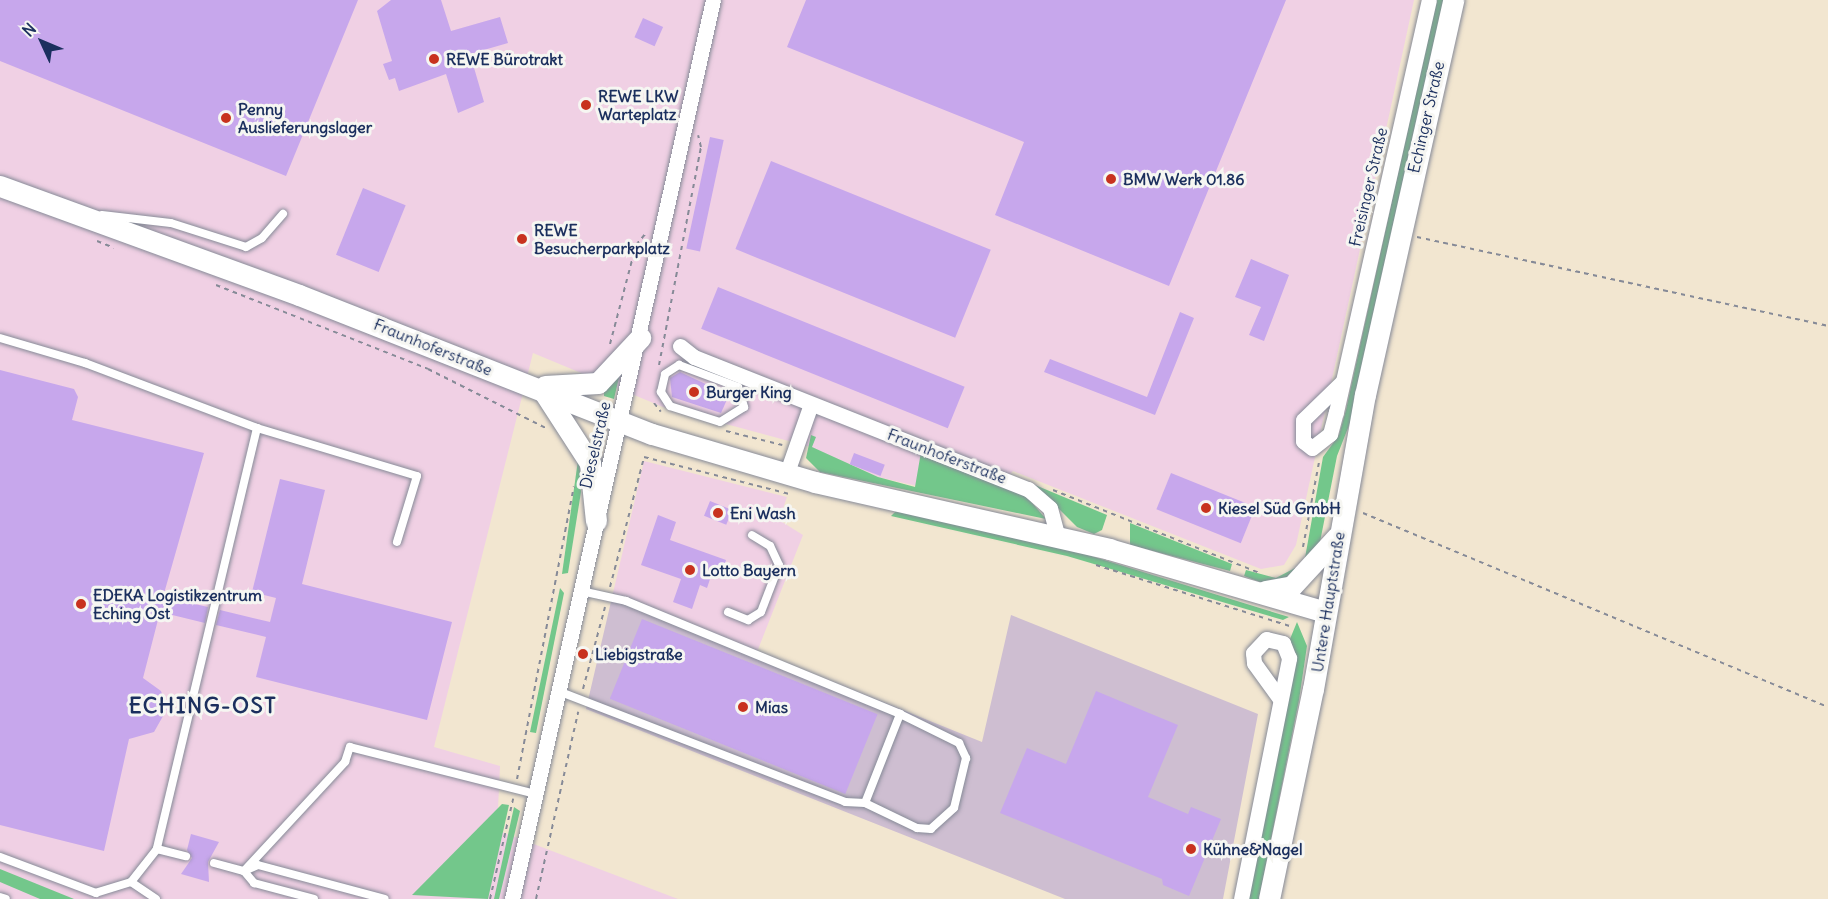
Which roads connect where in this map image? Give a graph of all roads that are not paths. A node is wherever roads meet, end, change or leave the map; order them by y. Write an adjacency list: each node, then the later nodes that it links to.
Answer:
1 (713, 0): 9 (street, Dieselstraße)
2 (1430, 0): 12 (street, Freisinger Straße)
3 (1453, 0): 7 (main road, Echinger Straße)
4 (0, 186): 6 (main road, Fraunhoferstraße)
5 (283, 214): 6 (lane)
6 (83, 215): 11 (main road, Fraunhoferstraße)
7 (1399, 233): 20 (main road, Untere Hauptstraße)
8 (0, 338): 17 (lane)
9 (640, 338): 11 (main road); 16 (street, Dieselstraße)
10 (680, 346): 14 (street, Fraunhoferstraße)
11 (520, 382): 13 (main road, Fraunhoferstraße)
12 (1342, 382)
13 (544, 392): 16 (main road, Fraunhoferstraße); 19 (main road)
14 (812, 404): 18 (street); 22 (street, Fraunhoferstraße)
15 (744, 407): 15 (lane)
16 (618, 422): 18 (main road, Fraunhoferstraße); 19 (street, Dieselstraße)
17 (257, 428): 23 (lane); 33 (lane)
18 (786, 475): 22 (main road, Fraunhoferstraße)
19 (596, 521): 24 (street, Dieselstraße)
20 (1339, 534): 25 (main road); 27 (main road, Untere Hauptstraße)
21 (752, 535): 26 (lane)
22 (1057, 535): 25 (main road, Fraunhoferstraße)
23 (397, 543)
24 (581, 591): 28 (street, Dieselstraße); 30 (lane)
25 (1255, 591): 27 (main road, Fraunhoferstraße)
26 (728, 612)
27 (1326, 612): 46 (main road, Untere Hauptstraße)
28 (558, 691): 31 (street, Dieselstraße); 32 (lane)
29 (1280, 699): 45 (street)
30 (900, 714): 32 (lane); 32 (lane)
31 (536, 794): 37 (lane); 44 (street, Dieselstraße)
32 (865, 802)
33 (157, 849): 34 (lane); 38 (lane)
34 (186, 856)
35 (0, 857): 38 (lane)
36 (214, 863): 37 (lane)
37 (244, 871): 42 (lane); 43 (lane)
38 (131, 882): 41 (lane)
39 (0, 897): 40 (lane)
40 (6, 899)
41 (156, 899)
42 (314, 899)
43 (385, 899)
44 (512, 899)
45 (1241, 899)
46 (1269, 899)

